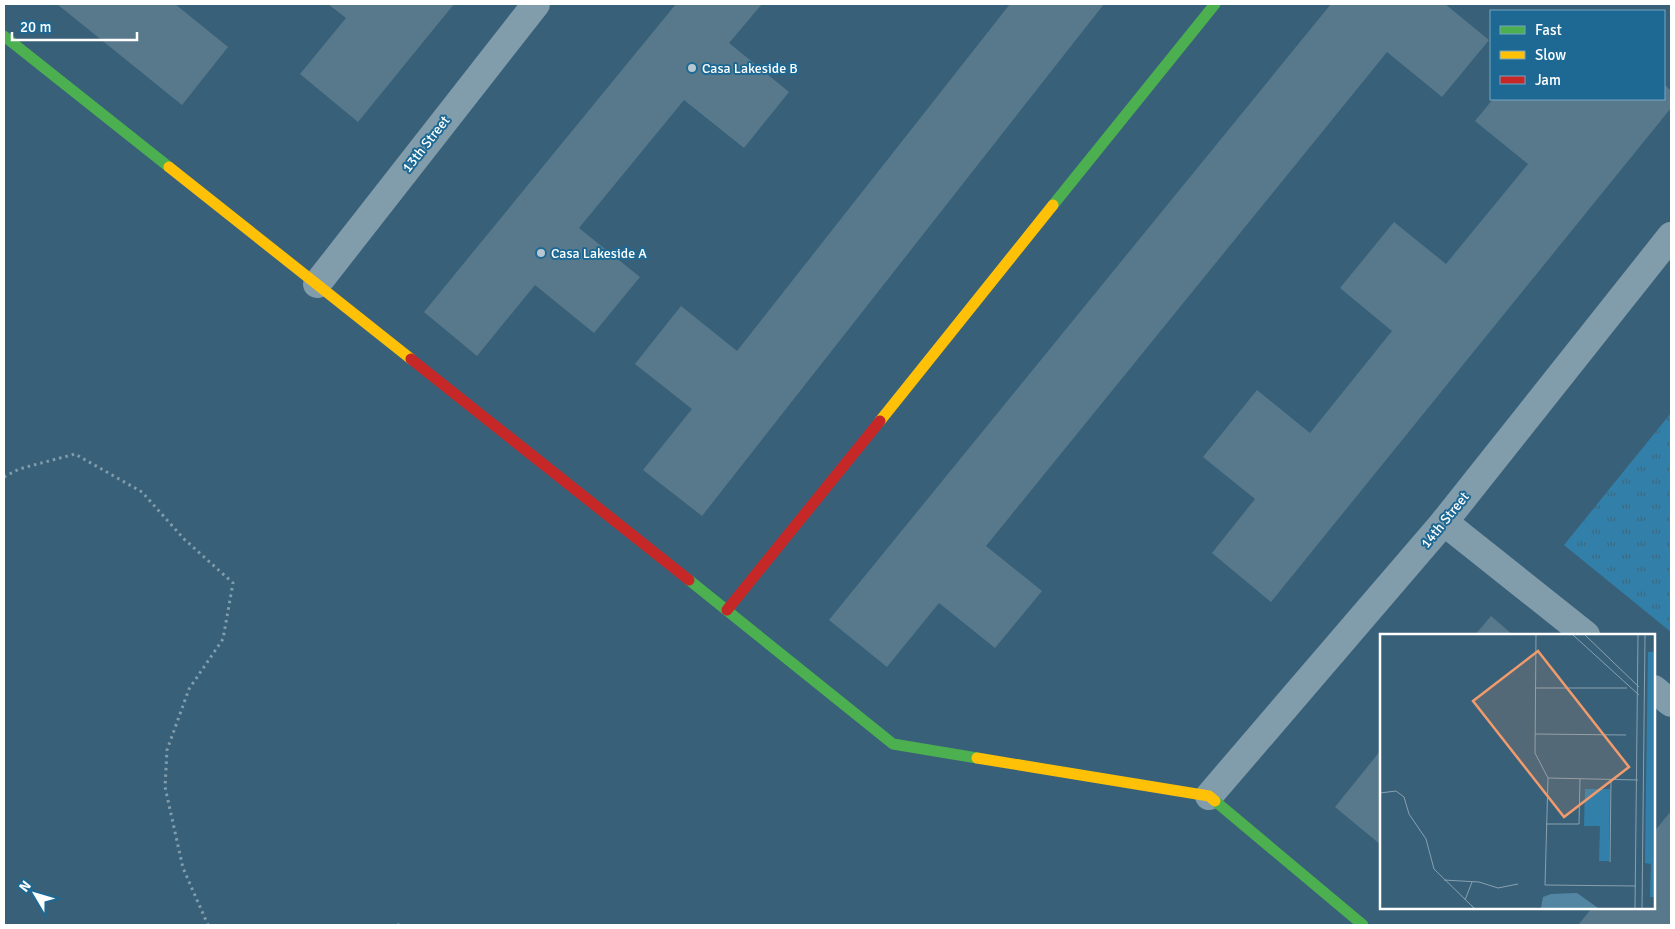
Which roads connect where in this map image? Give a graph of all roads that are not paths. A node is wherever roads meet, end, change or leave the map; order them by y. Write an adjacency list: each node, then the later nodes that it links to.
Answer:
1 (536, 4): 5 (street, 13th Street)
2 (1215, 4): 7 (street)
3 (4, 36): 5 (street)
4 (1669, 244): 6 (street, 14th Street)
5 (317, 284): 7 (street)
6 (1444, 522): 8 (street); 11 (street, 14th Street)
7 (728, 610): 11 (street)
8 (1585, 634)
9 (1655, 690): 10 (street)
10 (1671, 703)
11 (1209, 796): 12 (street)
12 (1363, 925)

